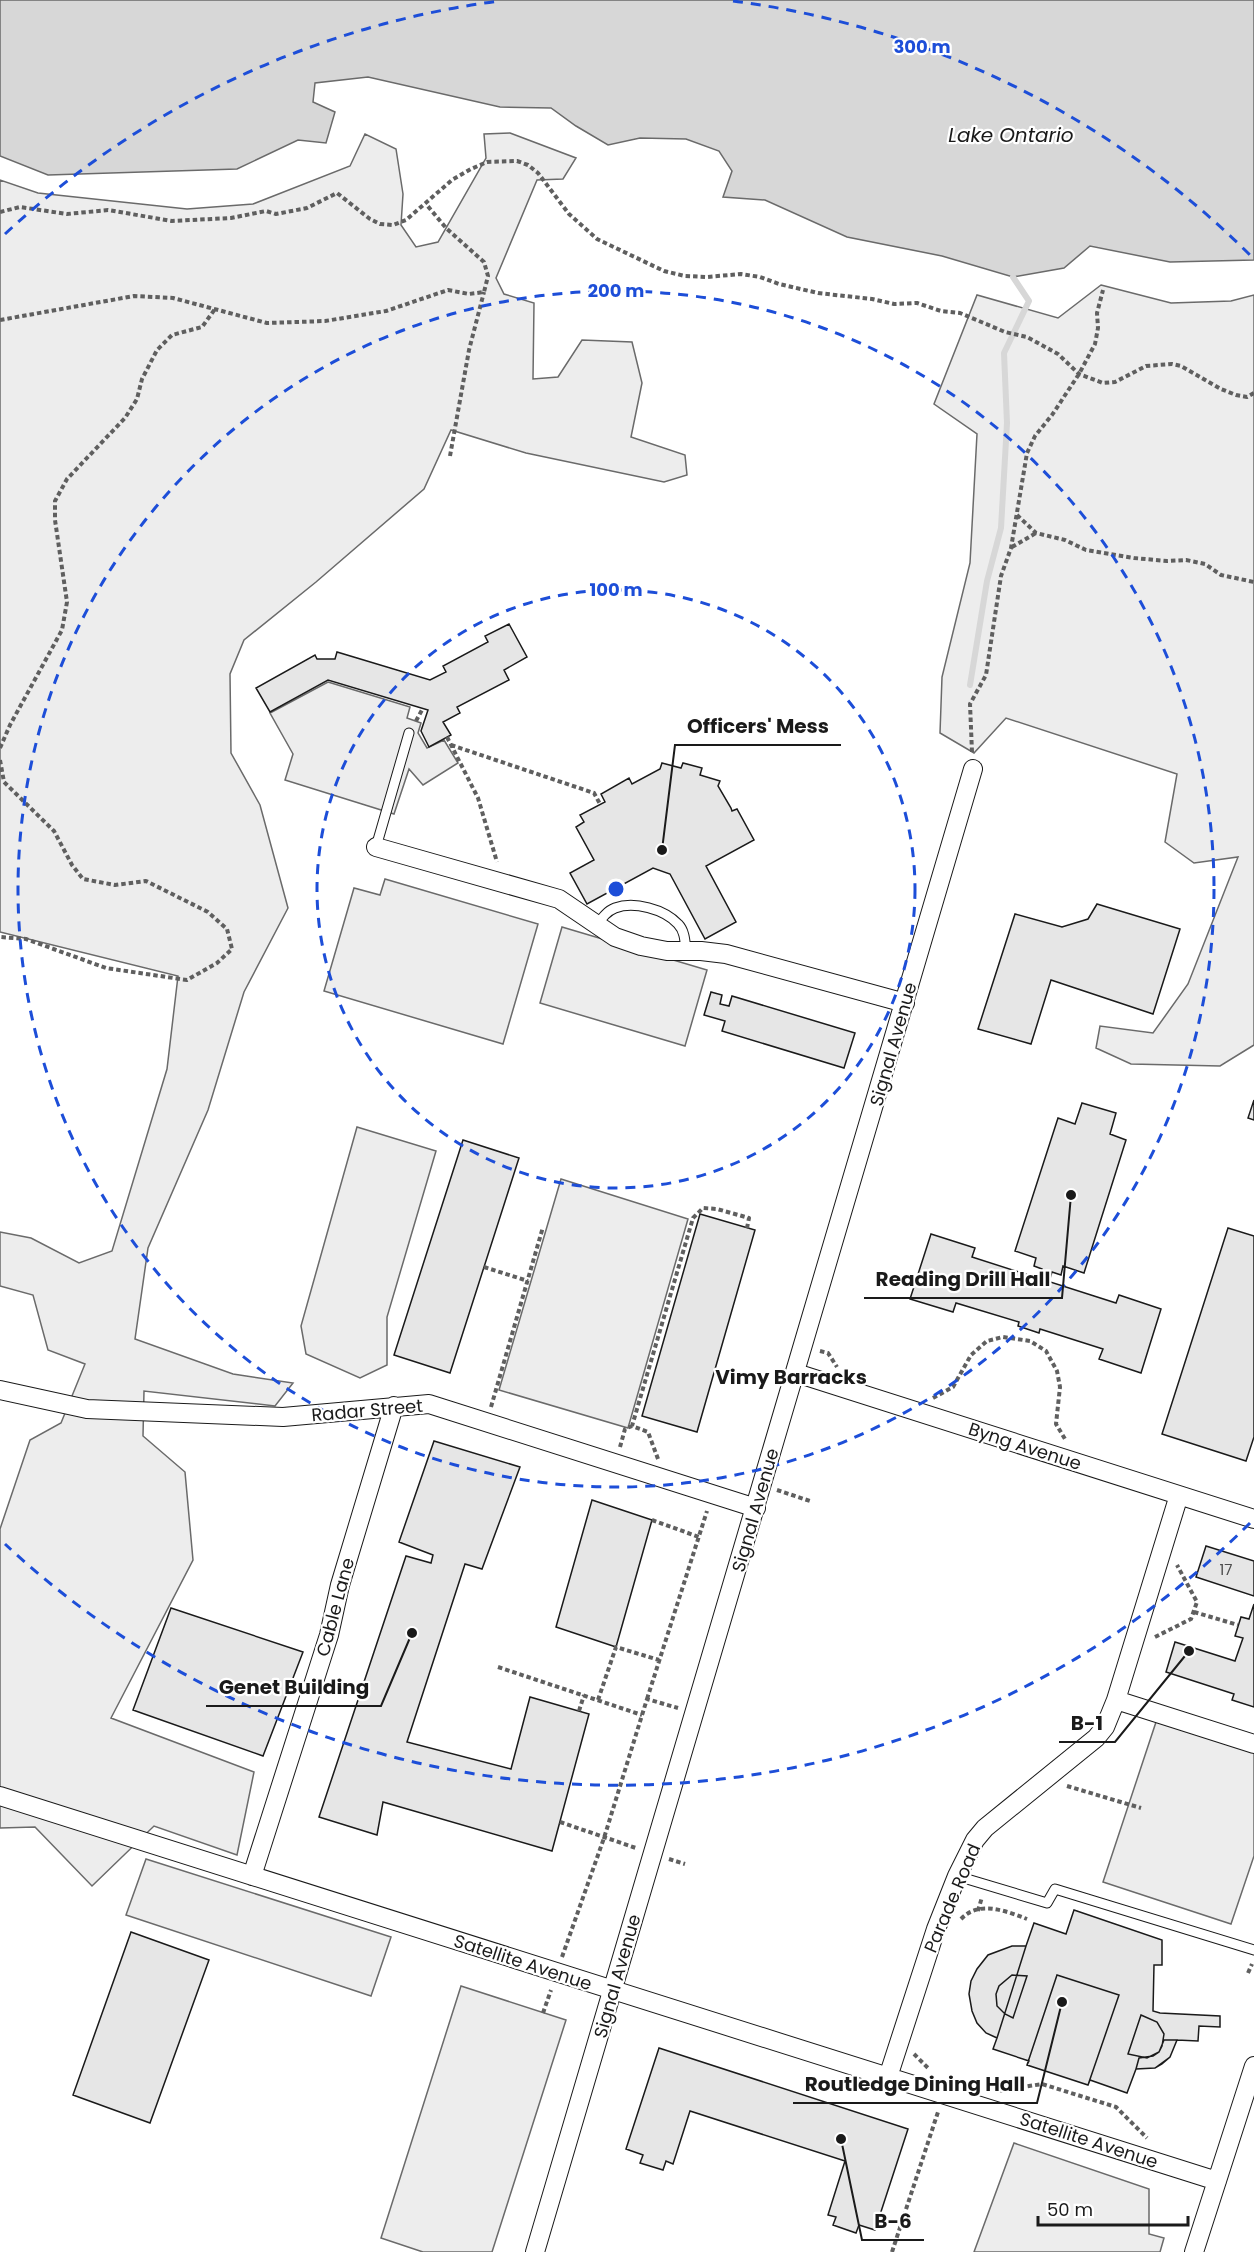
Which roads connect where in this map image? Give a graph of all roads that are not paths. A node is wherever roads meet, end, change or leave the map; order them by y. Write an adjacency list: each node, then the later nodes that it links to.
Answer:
1 (410, 733): 3 (lane)
2 (973, 769): 6 (street, Signal Avenue)
3 (376, 847): 4 (street)
4 (597, 925): 5 (street); 5 (lane)
5 (686, 951): 6 (street)
6 (905, 1003): 7 (street, Signal Avenue)
7 (796, 1373): 10 (street, Byng Avenue); 11 (street, Signal Avenue)
8 (0, 1390): 9 (street, Radar Street)
9 (394, 1406): 11 (street, Radar Street); 17 (street, Cable Lane)
10 (1179, 1495): 12 (street, Byng Avenue); 13 (street, Parade Road)
11 (756, 1508): 19 (street, Signal Avenue)
12 (1254, 1519)
13 (1116, 1700): 14 (street); 16 (street, Parade Road)
14 (1254, 1744)
15 (0, 1796): 17 (street, Satellite Avenue)
16 (957, 1875): 18 (lane); 21 (street, Parade Road)
17 (252, 1876): 19 (street, Satellite Avenue)
18 (1254, 1950)
19 (613, 1990): 21 (street, Satellite Avenue); 23 (street, Signal Avenue)
20 (1254, 2066): 22 (street)
21 (888, 2077): 22 (street, Satellite Avenue)
22 (1217, 2181): 24 (street)
23 (535, 2252)
24 (1194, 2252)

